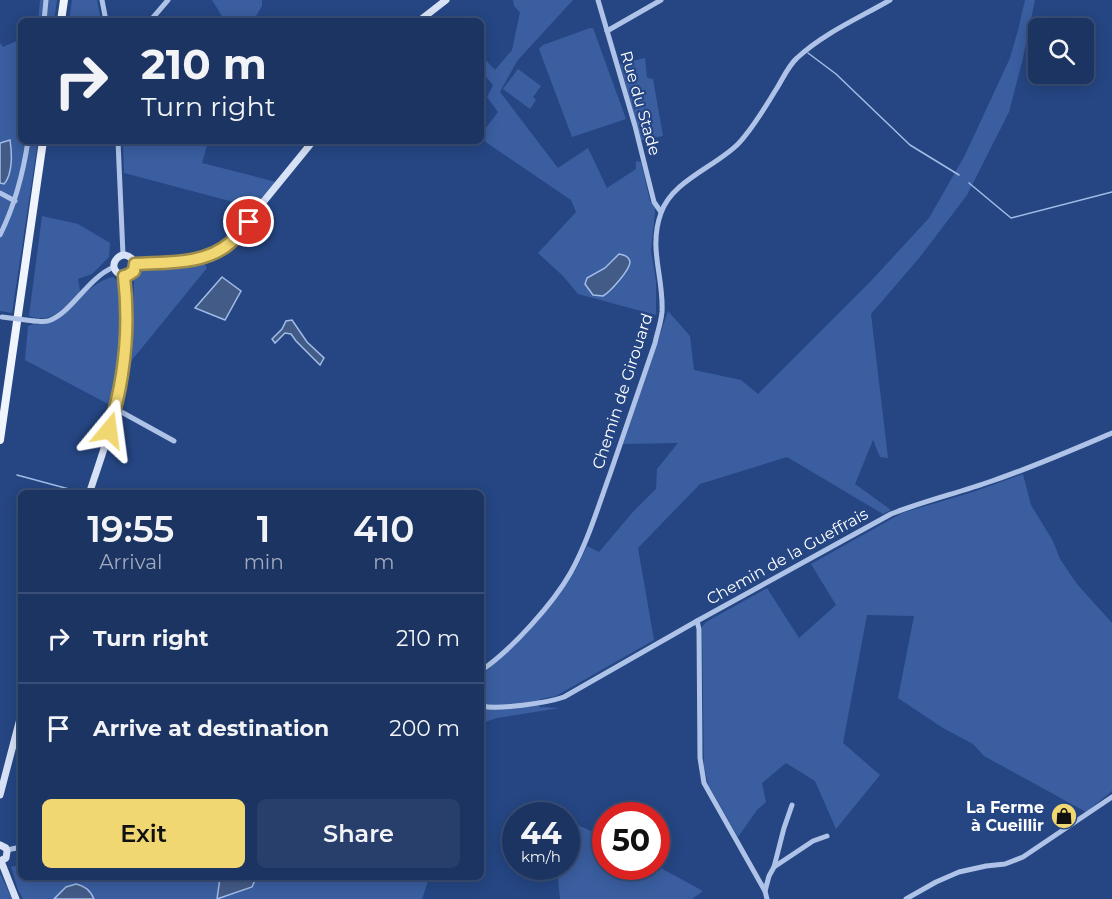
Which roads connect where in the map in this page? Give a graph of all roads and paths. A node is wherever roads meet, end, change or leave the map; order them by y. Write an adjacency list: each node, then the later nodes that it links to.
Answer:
1 (46, 0): 9 (street)
2 (64, 0): 10 (main road)
3 (102, 0): 11 (street)
4 (168, 0): 12 (street)
5 (446, 0): 13 (main road)
6 (598, 0): 14 (street, Rue du Stade)
7 (661, 0): 14 (street)
8 (890, 0): 21 (street, Chemin de Girouard)
9 (44, 18)
10 (61, 18)
11 (105, 18)
12 (153, 18)
13 (424, 18)
14 (607, 31): 21 (street, Rue du Stade)
15 (27, 144): 20 (street)
16 (43, 144): 30 (main road)
17 (118, 144): 23 (street)
18 (312, 144): 24 (main road)
19 (0, 193): 20 (street)
20 (15, 201): 22 (street)
21 (661, 212): 34 (street, Chemin de Girouard)
22 (0, 235)
23 (123, 255): 24 (main road); 25 (main road)
24 (135, 264): 26 (main road)
25 (114, 267): 26 (main road); 27 (street, bridge)
26 (124, 276): 28 (main road)
27 (1, 317)
28 (116, 409): 31 (street); 32 (main road)
29 (1112, 433): 33 (street, Chemin de la Gueffrais)
30 (0, 440)
31 (174, 441)
32 (90, 490)
33 (697, 621): 35 (street, Chemin de la Gueffrais); 46 (street)
34 (484, 669)
35 (484, 706)
36 (18, 726): 37 (main road)
37 (0, 795)
38 (1112, 797): 51 (street)
39 (792, 806): 45 (street)
40 (827, 836): 45 (street)
41 (0, 844): 43 (main road)
42 (18, 848): 43 (street)
43 (7, 850): 44 (main road)
44 (1, 861): 49 (main road)
45 (774, 867): 47 (street)
46 (756, 875): 47 (street); 48 (street)
47 (769, 876): 48 (street)
48 (765, 891): 50 (street)
49 (16, 899)
50 (768, 899)
51 (906, 899)

